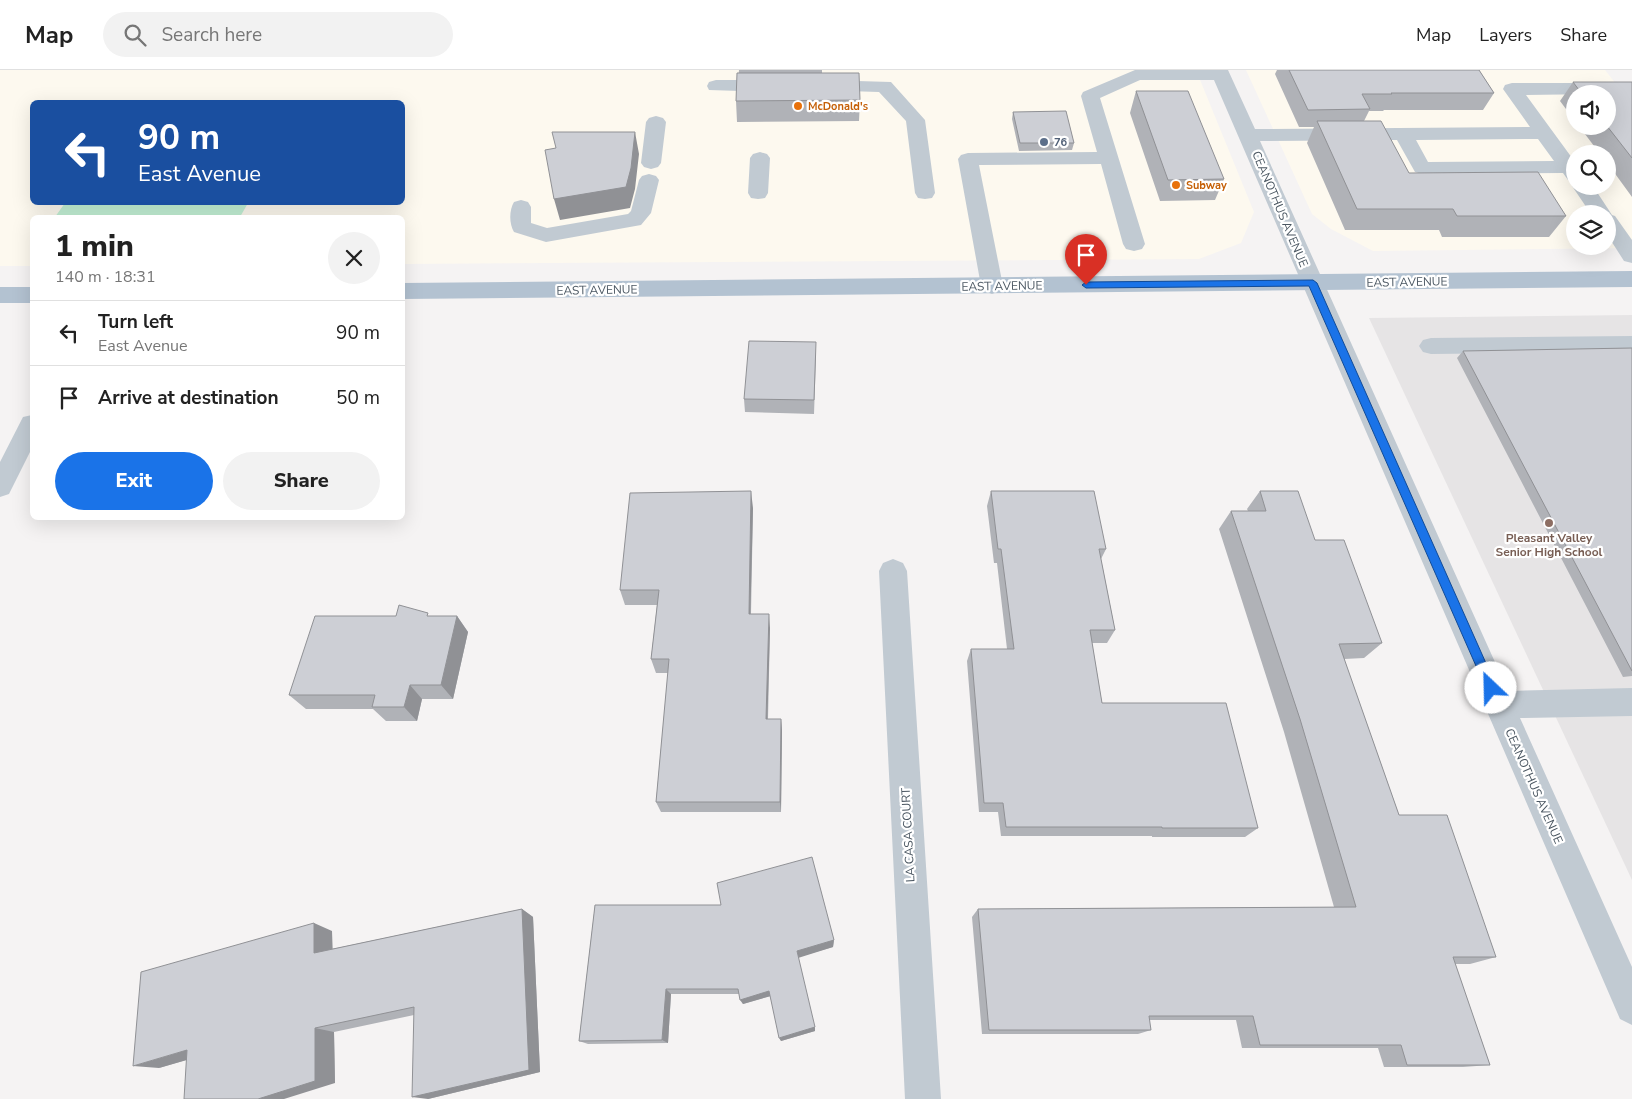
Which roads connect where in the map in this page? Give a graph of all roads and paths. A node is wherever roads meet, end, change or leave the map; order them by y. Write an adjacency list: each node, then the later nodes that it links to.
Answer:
1 (1220, 72): 7 (street, CEANOTHUS AVENUE); 9 (street)
2 (716, 86): 13 (street)
3 (1566, 89): 5 (street)
4 (656, 122): 14 (street)
5 (1544, 133): 6 (street); 10 (street)
6 (1403, 134): 7 (street); 11 (street)
7 (1248, 135): 19 (street, CEANOTHUS AVENUE)
8 (760, 158): 12 (street)
9 (1109, 158): 16 (street); 20 (street)
10 (1566, 163)
11 (1566, 171)
12 (758, 194)
13 (925, 194)
14 (520, 207)
15 (1616, 233): 17 (street)
16 (1134, 244)
17 (1632, 256)
18 (1632, 279): 19 (main road, EAST AVENUE)
19 (1313, 283): 20 (main road, EAST AVENUE); 30 (street, CEANOTHUS AVENUE)
20 (992, 286): 21 (main road, EAST AVENUE)
21 (405, 291)
22 (30, 294): 23 (main road)
23 (0, 295)
24 (1632, 344): 25 (street)
25 (1430, 346)
26 (30, 428): 27 (street)
27 (0, 487)
28 (893, 571): 32 (street, LA CASA COURT)
29 (1632, 702): 30 (street)
30 (1499, 705): 31 (street, CEANOTHUS AVENUE)
31 (1632, 1007)
32 (923, 1099)

